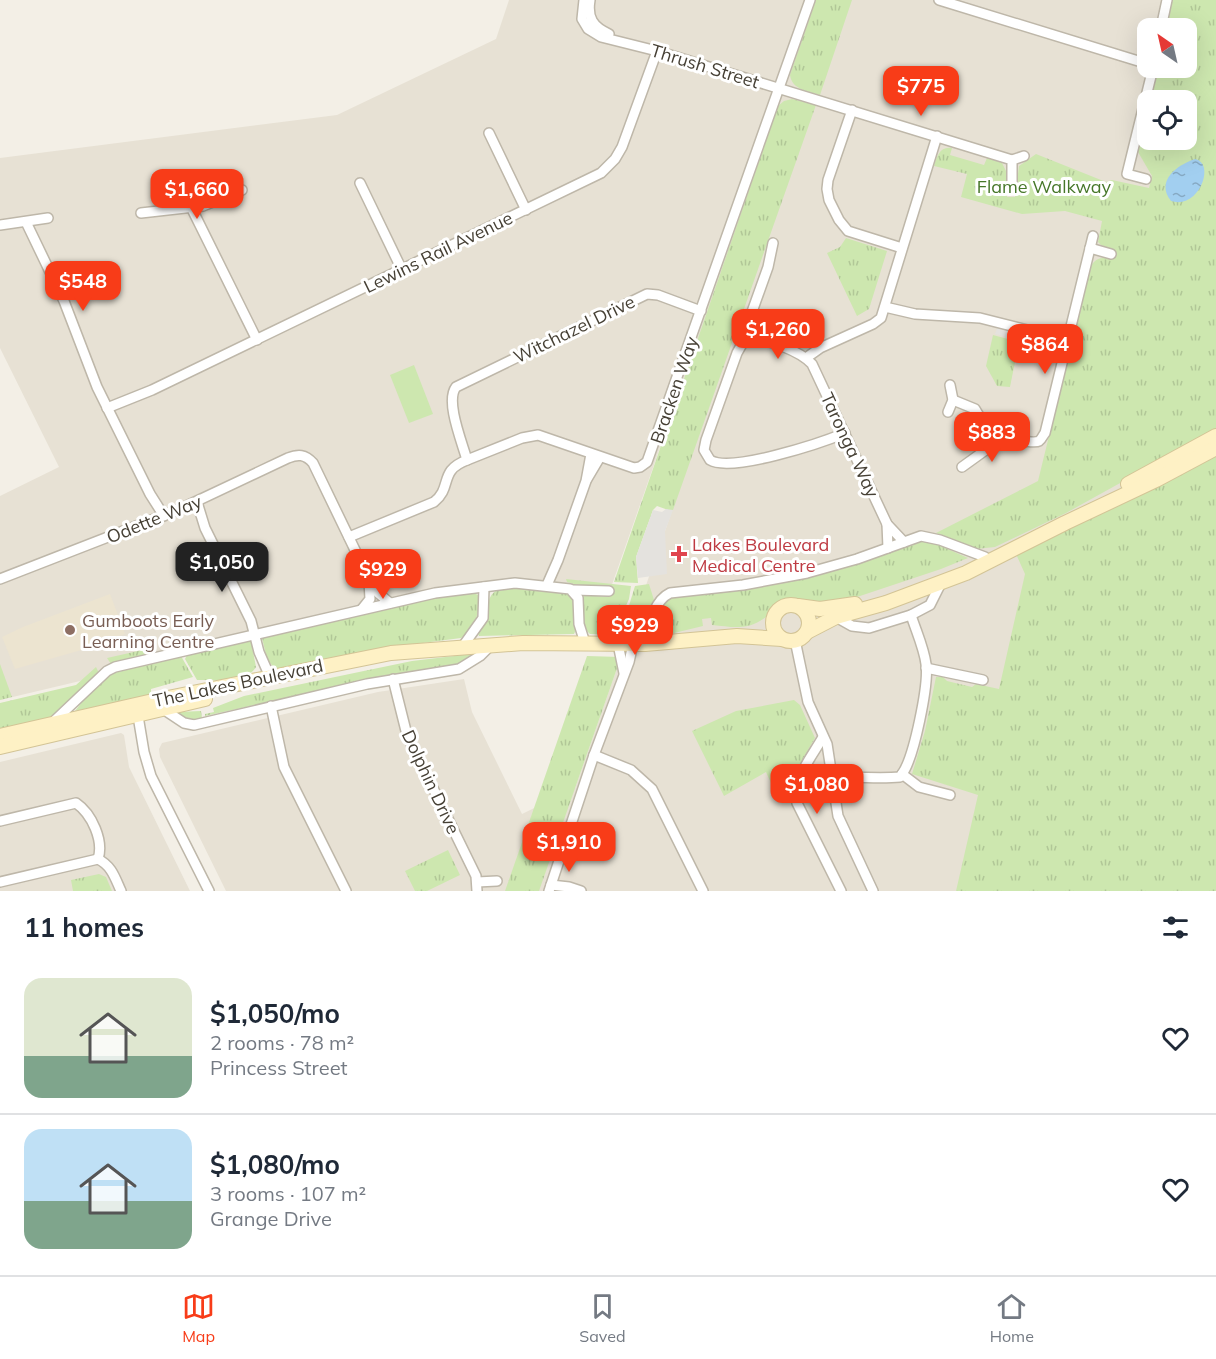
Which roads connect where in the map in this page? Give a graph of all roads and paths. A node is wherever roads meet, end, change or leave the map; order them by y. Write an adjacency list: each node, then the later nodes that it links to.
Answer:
1 (584, 0): 7 (street, Thrush Street)
2 (590, 0): 7 (street, Thrush Street)
3 (810, 0): 11 (street, Bracken Way)
4 (939, 0): 9 (street)
5 (1167, 0): 6 (street)
6 (1163, 18)
7 (631, 43): 8 (street, Thrush Street)
8 (657, 51): 11 (street, Thrush Street); 22 (street, Lewins Rail Avenue)
9 (1137, 61)
10 (1151, 78): 17 (street)
11 (779, 88): 12 (street, Thrush Street); 34 (street, Bracken Way)
12 (852, 110): 14 (street, Thrush Street); 29 (street)
13 (489, 133): 22 (street)
14 (937, 136): 16 (street, Thrush Street); 29 (street)
15 (1024, 156): 16 (street)
16 (1012, 160): 19 (street)
17 (1146, 179)
18 (360, 183): 32 (street)
19 (1012, 187)
20 (242, 190): 21 (street)
21 (191, 207): 23 (street); 36 (street)
22 (526, 210): 32 (street, Lewins Rail Avenue)
23 (141, 213)
24 (48, 218): 25 (street)
25 (26, 222): 26 (street); 41 (street)
26 (0, 225)
27 (1093, 237): 30 (street)
28 (773, 243): 35 (street)
29 (902, 248): 33 (street)
30 (1090, 248): 31 (street); 37 (street)
31 (1111, 254)
32 (402, 270): 36 (street, Lewins Rail Avenue)
33 (885, 307): 37 (street); 38 (street)
34 (701, 311): 47 (street, Bracken Way); 48 (street, Witchazel Drive)
35 (749, 339): 38 (street); 43 (street)
36 (256, 340): 41 (street, Lewins Rail Avenue)
37 (1067, 340): 44 (street)
38 (809, 361): 43 (street, Taronga Way)
39 (950, 385): 40 (street)
40 (953, 400): 42 (street); 44 (street)
41 (109, 412): 51 (street)
42 (948, 412)
43 (845, 433): 53 (street, Taronga Way)
44 (1005, 436): 49 (street)
45 (1216, 436): 52 (street)
46 (1216, 448): 52 (street)
47 (595, 455): 48 (street, Bracken Way); 59 (street)
48 (467, 460): 54 (street)
49 (962, 467)
50 (193, 503): 51 (street, Odette Way); 54 (street, Odette Way); 74 (street)
51 (160, 517): 60 (street, Odette Way)
52 (1065, 522): 55 (street)
53 (887, 524): 56 (street, Taronga Way); 57 (street, Taronga Way)
54 (349, 537): 61 (street)
55 (1032, 539): 58 (street); 62 (street)
56 (904, 542): 57 (street); 58 (street)
57 (888, 548): 80 (street)
58 (985, 557): 69 (street)
59 (558, 560): 63 (street); 65 (street)
60 (0, 579)
61 (369, 579): 68 (street); 70 (street)
62 (941, 583): 72 (street); 73 (street)
63 (547, 585): 64 (street, The Lakes Boulevard); 65 (street, The Lakes Boulevard)
64 (484, 587): 68 (street, The Lakes Boulevard); 81 (street)
65 (560, 587): 66 (street, The Lakes Boulevard)
66 (573, 590): 67 (street, The Lakes Boulevard); 77 (street)
67 (609, 591)
68 (390, 603): 70 (street, The Lakes Boulevard)
69 (798, 606): 71 (street); 76 (street)
70 (362, 609): 74 (street, The Lakes Boulevard)
71 (775, 615): 75 (street, The Lakes Boulevard); 76 (street)
72 (911, 615): 73 (street); 83 (street)
73 (836, 617): 76 (street)
74 (255, 634): 85 (street); 91 (street, The Lakes Boulevard)
75 (737, 636): 76 (street, The Lakes Boulevard); 80 (street, The Lakes Boulevard)
76 (795, 637): 93 (street)
77 (585, 642): 78 (street, The Lakes Boulevard); 79 (street, The Lakes Boulevard)
78 (492, 644): 81 (street, The Lakes Boulevard); 86 (street, The Lakes Boulevard)
79 (618, 644): 80 (street, The Lakes Boulevard); 84 (street)
80 (639, 644): 84 (street)
81 (463, 646): 82 (street, The Lakes Boulevard)
82 (428, 650): 85 (street, The Lakes Boulevard); 89 (street, The Lakes Boulevard)
83 (926, 668): 87 (street); 96 (street)
84 (624, 673): 95 (street)
85 (265, 678): 90 (street, The Lakes Boulevard)
86 (393, 679): 88 (street, The Lakes Boulevard); 103 (street, Dolphin Drive)
87 (983, 680)
88 (272, 706): 89 (street, The Lakes Boulevard); 107 (street)
89 (163, 709): 90 (street, The Lakes Boulevard)
90 (136, 710): 91 (street, The Lakes Boulevard); 94 (street, The Lakes Boulevard); 106 (street)
91 (51, 724): 92 (street, The Lakes Boulevard)
92 (0, 736)
93 (823, 737): 97 (street); 110 (street)
94 (0, 747)
95 (594, 755): 104 (street); 109 (street)
96 (902, 774): 97 (street); 98 (street)
97 (833, 778): 111 (street)
98 (950, 795)
99 (0, 821): 100 (street)
100 (98, 859): 102 (street); 105 (street)
101 (496, 881): 103 (street, Dolphin Drive)
102 (0, 882)
103 (477, 887)
104 (550, 888): 108 (street)
105 (121, 891)
106 (208, 891)
107 (346, 891)
108 (581, 891)
109 (702, 891)
110 (841, 891)
111 (873, 891)

